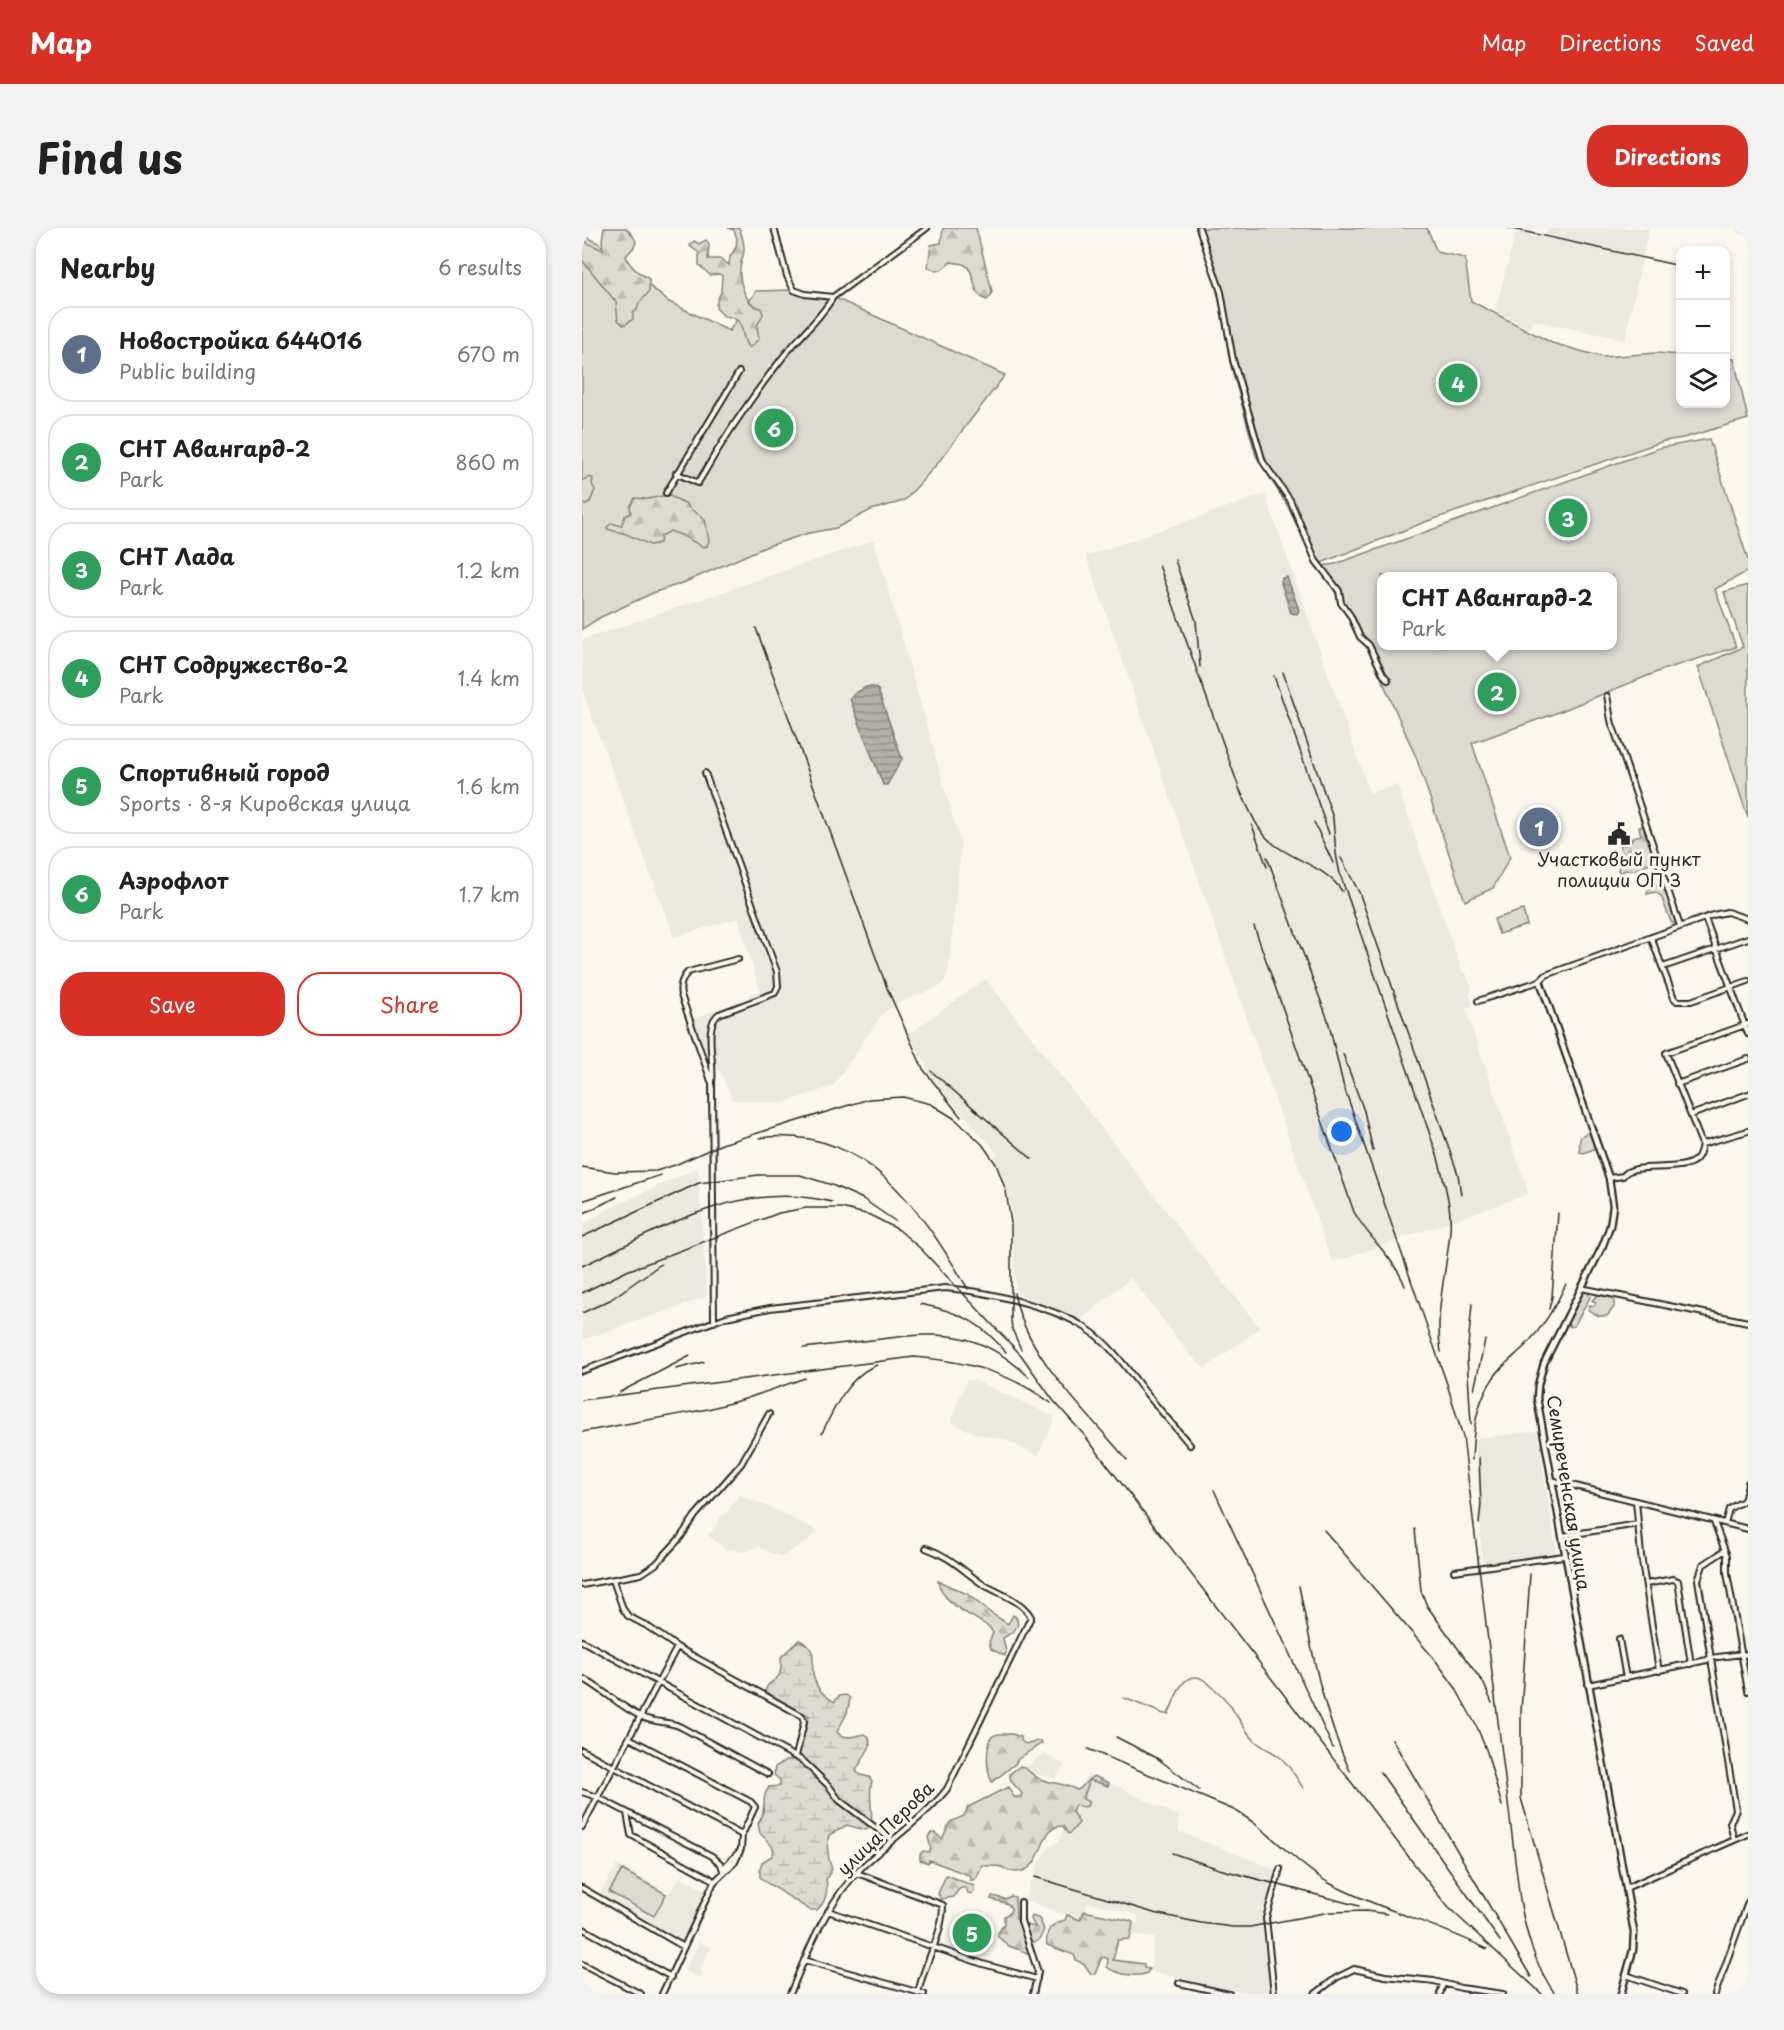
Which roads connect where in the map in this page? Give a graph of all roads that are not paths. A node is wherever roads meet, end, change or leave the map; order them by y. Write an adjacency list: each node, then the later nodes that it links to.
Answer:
1 (774, 228): 6 (street)
2 (927, 228): 6 (street)
3 (1199, 228): 10 (street)
4 (1742, 228): 5 (street)
5 (1748, 231)
6 (833, 297): 8 (street)
7 (739, 372): 8 (street)
8 (676, 473): 9 (street)
9 (666, 492)
10 (1388, 680)
11 (1607, 696): 15 (street)
12 (705, 772): 28 (street)
13 (1705, 918): 14 (street); 15 (street); 18 (street)
14 (1748, 919)
15 (1680, 926): 16 (street)
16 (1651, 937): 20 (street); 21 (street)
17 (1748, 938): 18 (street)
18 (1717, 948): 20 (street); 23 (street)
19 (738, 958): 28 (street)
20 (1663, 967): 23 (street)
21 (1540, 981): 24 (street); 34 (main road, Семиреченская улица)
22 (1748, 981): 23 (street)
23 (1732, 987): 25 (street)
24 (1478, 1000)
25 (1746, 1025): 26 (street); 29 (street)
26 (1748, 1034)
27 (1748, 1059): 29 (street)
28 (712, 1082): 37 (street)
29 (1677, 1084): 31 (street)
30 (1748, 1094): 31 (street)
31 (1690, 1115): 33 (street)
32 (1748, 1131): 33 (street)
33 (1702, 1144): 34 (street)
34 (1609, 1178): 35 (main road, Семиреченская улица)
35 (1581, 1288): 36 (street); 41 (main road, Семиреченская улица)
36 (1748, 1322)
37 (714, 1323): 38 (street); 40 (street)
38 (582, 1371)
39 (769, 1414): 53 (street)
40 (1190, 1445)
41 (1551, 1480): 43 (street); 48 (main road, Семиреченская улица)
42 (1748, 1483): 45 (street)
43 (1636, 1501): 44 (street); 46 (street)
44 (1714, 1521): 45 (street); 50 (street)
45 (1725, 1523): 47 (street)
46 (1638, 1524): 48 (street); 54 (street)
47 (1748, 1529)
48 (1561, 1537): 51 (main road, Семиреченская улица)
49 (926, 1548): 81 (street, улица Перова)
50 (1725, 1551): 59 (street); 61 (street)
51 (1564, 1556): 52 (street); 67 (main road, Семиреченская улица)
52 (1454, 1571)
53 (614, 1580): 55 (street); 58 (street)
54 (1646, 1584): 62 (street); 63 (street)
55 (582, 1585)
56 (1619, 1639): 65 (street)
57 (582, 1641): 66 (street)
58 (676, 1647): 66 (street); 72 (street)
59 (1742, 1654): 60 (street); 61 (street); 68 (street)
60 (1748, 1655)
61 (1710, 1658): 62 (street); 82 (street)
62 (1691, 1664): 63 (street)
63 (1659, 1671): 65 (street)
64 (582, 1678): 69 (street)
65 (1626, 1678): 67 (street)
66 (659, 1683): 69 (street); 72 (street)
67 (1588, 1684): 88 (main road, Семиреченская улица)
68 (1748, 1691)
69 (641, 1716): 70 (street); 74 (street)
70 (629, 1738): 73 (street); 80 (street)
71 (582, 1750): 73 (street)
72 (796, 1756): 81 (street)
73 (614, 1767): 76 (street); 80 (street)
74 (768, 1774)
75 (582, 1792): 76 (street)
76 (597, 1797): 77 (street); 78 (street)
77 (627, 1813): 84 (street); 86 (street)
78 (583, 1824)
79 (1748, 1834): 82 (street)
80 (742, 1835): 84 (street)
81 (892, 1840): 85 (street, улица Перова)
82 (1734, 1840): 88 (street)
83 (1280, 1869): 109 (street)
84 (723, 1870): 86 (street)
85 (857, 1873): 91 (street, улица Перова); 94 (street)
86 (714, 1882): 93 (street)
87 (582, 1888): 93 (street)
88 (1625, 1889): 97 (main road, Семиреченская улица)
89 (1021, 1902): 99 (street)
90 (1748, 1902): 115 (street)
91 (828, 1911): 94 (street); 95 (street, улица Перова)
92 (582, 1928): 98 (street)
93 (684, 1947): 98 (street)
94 (933, 1947): 99 (street); 102 (street)
95 (804, 1960): 102 (street); 105 (street, улица Перова)
96 (582, 1964): 103 (street)
97 (1626, 1975): 113 (main road, Семиреченская улица); 114 (street)
98 (671, 1977): 104 (street)
99 (1037, 1979): 107 (street)
100 (1179, 1983): 108 (street)
101 (1443, 1984): 110 (street); 111 (street); 112 (street)
102 (918, 1993): 106 (street)
103 (641, 1994)
104 (662, 1994)
105 (790, 1994)
106 (924, 1994)
107 (1033, 1994)
108 (1229, 1994)
109 (1274, 1994)
110 (1315, 1994)
111 (1440, 1994)
112 (1503, 1994)
113 (1622, 1994)
114 (1682, 1994)
115 (1715, 1994)

